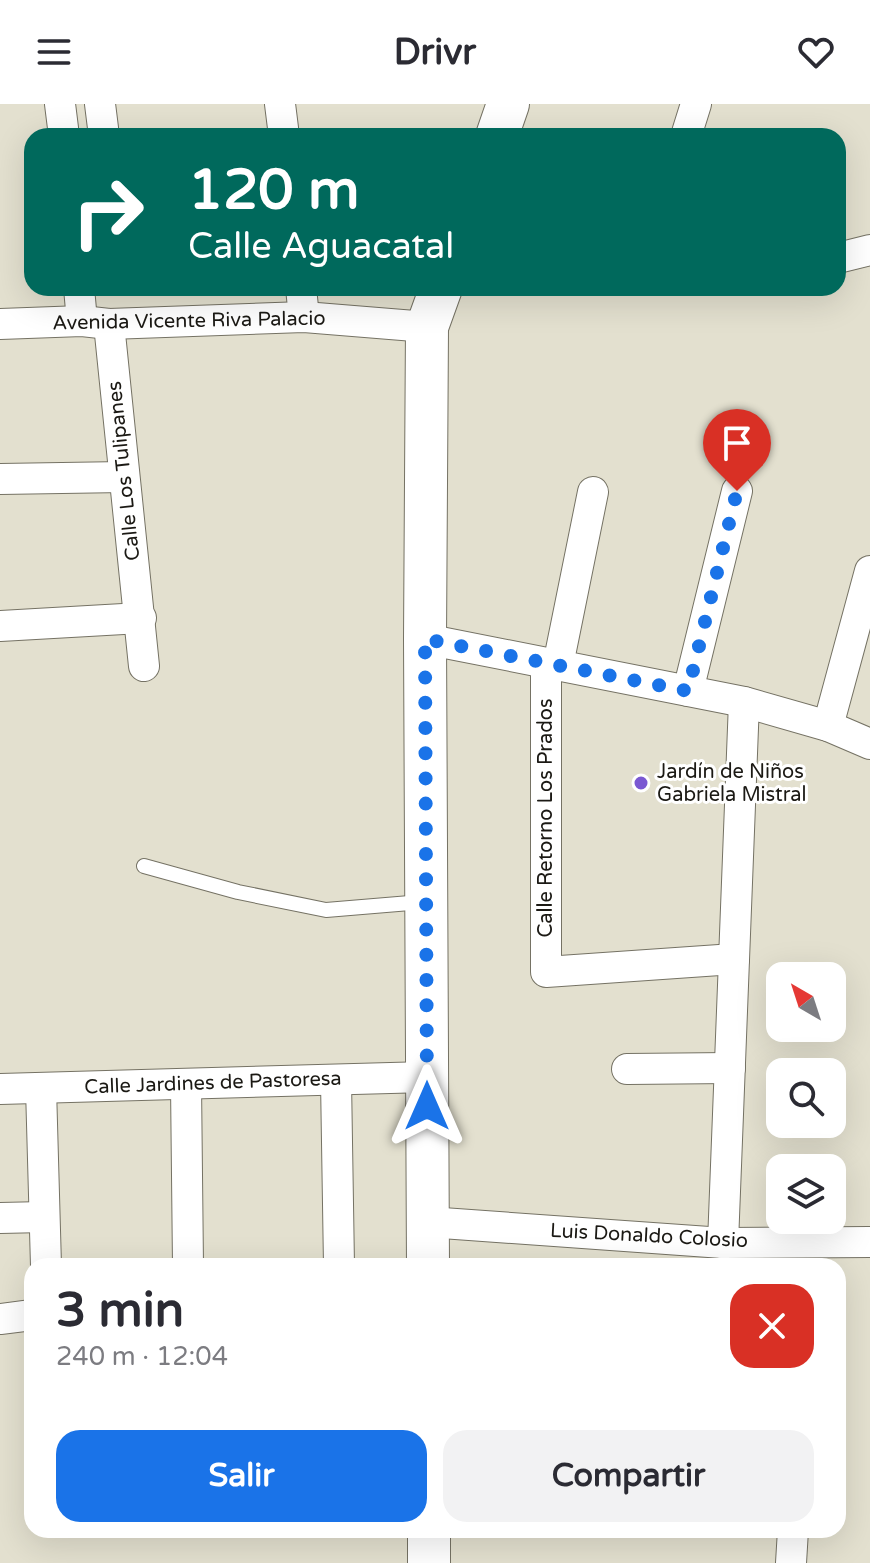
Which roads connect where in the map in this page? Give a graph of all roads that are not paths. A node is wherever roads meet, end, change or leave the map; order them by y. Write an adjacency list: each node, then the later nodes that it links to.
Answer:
1 (60, 104): 6 (street)
2 (100, 104): 7 (street)
3 (280, 104): 8 (street)
4 (508, 104): 9 (street)
5 (696, 104): 10 (street)
6 (63, 128)
7 (103, 128)
8 (283, 128)
9 (500, 128)
10 (688, 128)
11 (870, 250): 12 (street)
12 (846, 256)
13 (83, 296): 16 (street, Calle Los Tulipanes)
14 (438, 296): 18 (street)
15 (303, 302): 16 (street, Avenida Vicente Riva Palacio); 18 (street, Avenida Vicente Riva Palacio)
16 (96, 322): 17 (street, Avenida Vicente Riva Palacio); 19 (street, Calle Los Tulipanes)
17 (0, 324)
18 (427, 327): 26 (street)
19 (124, 477): 20 (street); 24 (street, Calle Los Tulipanes)
20 (0, 479)
21 (737, 491): 29 (street)
22 (593, 492): 27 (street, Calle Retorno Los Prados)
23 (870, 575): 31 (street)
24 (141, 618): 25 (street); 28 (street, Calle Los Tulipanes)
25 (0, 626)
26 (425, 639): 27 (street); 34 (street)
27 (552, 664): 29 (street); 35 (street, Calle Retorno Los Prados)
28 (144, 666)
29 (688, 691): 30 (street)
30 (744, 702): 31 (street); 35 (street)
31 (828, 726): 32 (street)
32 (870, 744)
33 (144, 866): 34 (lane)
34 (426, 902): 38 (street)
35 (734, 959): 36 (street)
36 (730, 1068): 37 (street); 47 (street)
37 (627, 1069)
38 (427, 1077): 39 (street, Calle Jardines de Pastoresa); 45 (street)
39 (336, 1080): 40 (street, Calle Jardines de Pastoresa); 52 (street)
40 (186, 1084): 41 (street, Calle Jardines de Pastoresa); 51 (street)
41 (41, 1088): 42 (street, Calle Jardines de Pastoresa); 43 (street)
42 (0, 1089)
43 (44, 1217): 44 (street); 50 (street)
44 (0, 1218)
45 (428, 1222): 48 (street, Luis Donaldo Colosio); 53 (street)
46 (870, 1242): 49 (street, Luis Donaldo Colosio)
47 (723, 1243): 48 (street, Luis Donaldo Colosio); 49 (street, Luis Donaldo Colosio)
48 (664, 1252)
49 (807, 1254)
50 (46, 1258)
51 (188, 1258)
52 (339, 1258)
53 (428, 1258)
54 (24, 1316): 55 (street)
55 (0, 1319)
56 (429, 1538): 58 (street)
57 (793, 1538): 59 (street)
58 (429, 1563)
59 (791, 1563)

